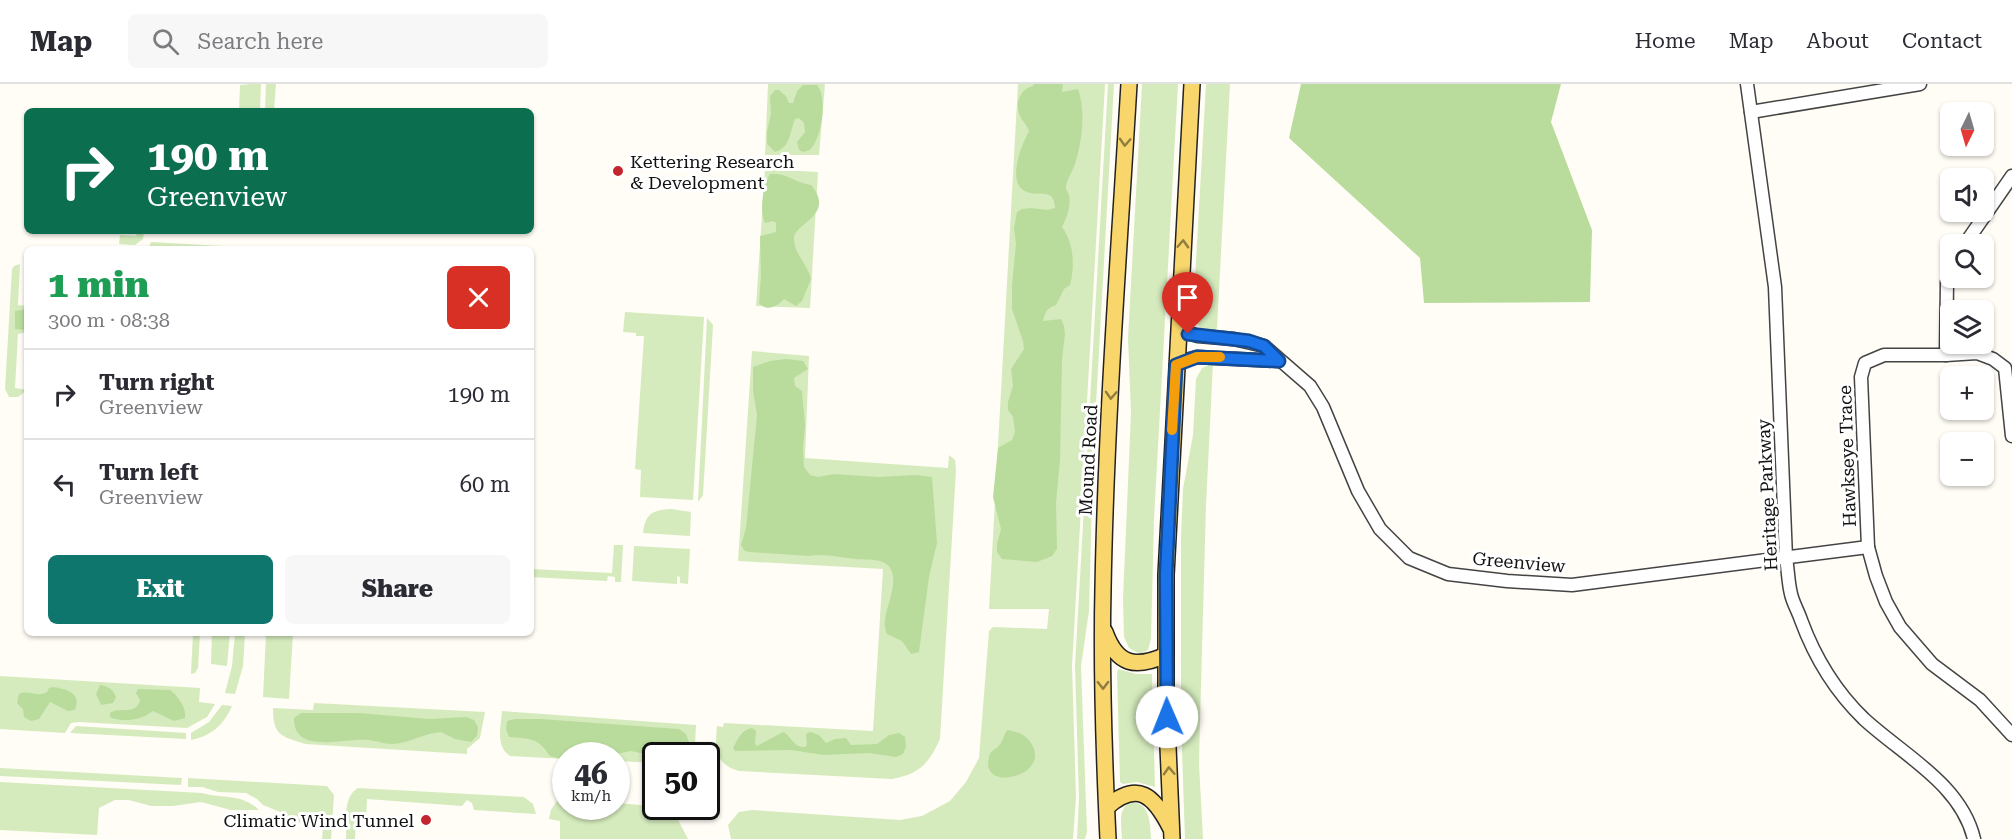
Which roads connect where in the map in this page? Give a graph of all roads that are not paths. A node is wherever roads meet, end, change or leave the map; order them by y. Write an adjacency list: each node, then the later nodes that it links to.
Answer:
1 (1129, 84): 16 (main road, Mound Road, one-way to 16)
2 (1192, 84): 9 (main road, one-way to 2)
3 (1747, 84): 5 (street, Heritage Parkway)
4 (1920, 84): 5 (street)
5 (1751, 112): 15 (street, Heritage Parkway)
6 (2012, 176): 7 (street)
7 (1972, 234)
8 (1947, 288): 10 (street)
9 (1178, 330): 11 (street, Greenview); 12 (main road)
10 (1946, 355): 13 (street, Hawkseye Trace); 14 (street, Hawkseye Trace)
11 (1279, 361): 12 (street); 15 (street, Greenview)
12 (1176, 365): 17 (main road)
13 (2012, 436)
14 (1868, 547): 15 (street, Greenview); 18 (street)
15 (1786, 558): 22 (street, Heritage Parkway)
16 (1102, 626): 17 (main road); 19 (main road, Mound Road, one-way to 19)
17 (1166, 655): 20 (main road, one-way to 17)
18 (2012, 735)
19 (1107, 807): 20 (main road); 21 (main road, Mound Road)
20 (1172, 834)
21 (1108, 839)
22 (1974, 839)

